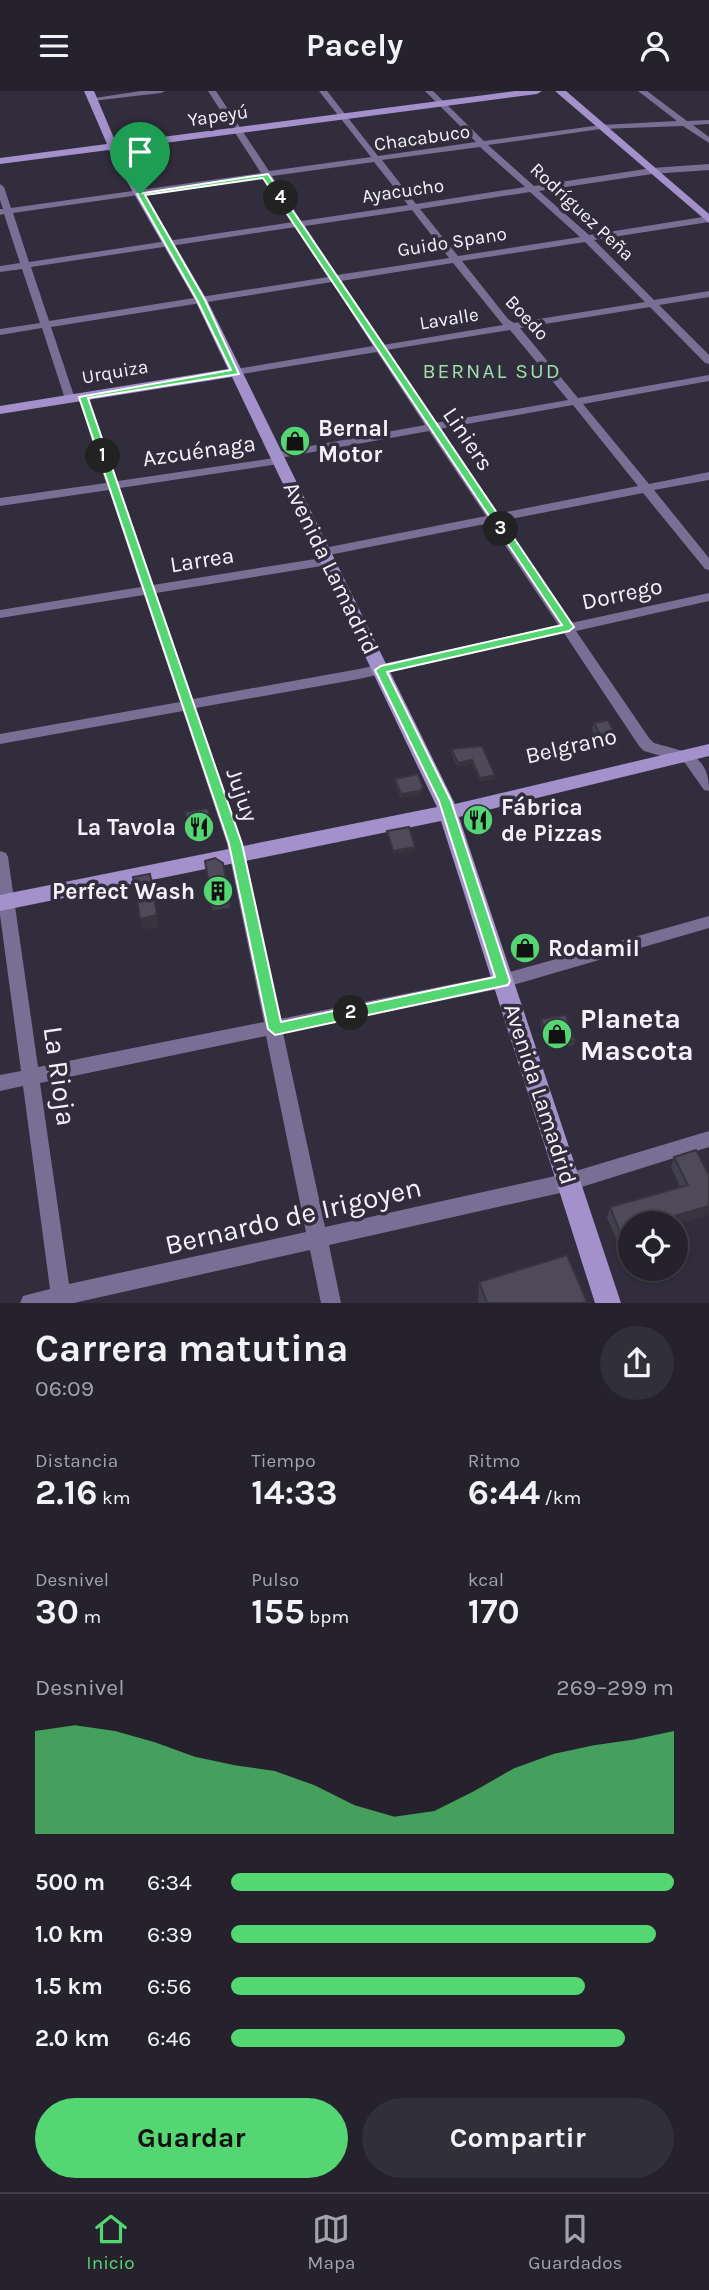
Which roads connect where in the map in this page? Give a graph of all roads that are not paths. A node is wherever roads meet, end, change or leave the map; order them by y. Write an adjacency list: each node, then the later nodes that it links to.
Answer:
1 (161, 91): 8 (street)
2 (212, 91): 14 (street, Liniers)
3 (323, 91): 10 (street, Boedo)
4 (429, 91): 9 (street, Rodríguez Peña)
5 (537, 91): 9 (street, Yapeyú)
6 (560, 91): 13 (street)
7 (642, 91): 12 (street)
8 (90, 95): 17 (street, Avenida Lamadrid)
9 (441, 104): 10 (street, Yapeyú); 16 (street, Rodríguez Peña)
10 (343, 117): 14 (street, Yapeyú); 18 (street, Boedo)
11 (709, 122): 12 (street, Chacabuco)
12 (684, 123): 13 (street, Chacabuco); 15 (street)
13 (601, 127): 16 (street, Chacabuco); 21 (street)
14 (236, 131): 17 (street, Yapeyú); 22 (street, Liniers)
15 (709, 141)
16 (483, 145): 18 (street, Chacabuco); 24 (street, Rodríguez Peña)
17 (113, 147): 19 (street, Yapeyú); 25 (street, Avenida Lamadrid)
18 (375, 160): 22 (street, Chacabuco); 26 (street, Boedo)
19 (0, 161)
20 (709, 167): 21 (street, Ayacucho)
21 (648, 171): 24 (street, Ayacucho); 28 (street)
22 (265, 175): 25 (street, Chacabuco); 29 (street, Liniers)
23 (0, 187): 27 (street, Jujuy)
24 (532, 189): 26 (street, Ayacucho); 30 (street, Rodríguez Peña)
25 (140, 194): 27 (street, Chacabuco); 31 (street, Avenida Lamadrid)
26 (413, 207): 29 (street, Ayacucho); 32 (street, Boedo)
27 (4, 212): 33 (street, Jujuy)
28 (709, 219): 30 (street, Guido Spano)
29 (299, 224): 31 (street, Ayacucho); 35 (street, Liniers)
30 (586, 238): 32 (street, Guido Spano); 38 (street, Rodríguez Peña)
31 (169, 244): 33 (street, Ayacucho); 37 (street, Avenida Lamadrid)
32 (455, 259): 35 (street, Guido Spano); 40 (street, Boedo)
33 (24, 265): 34 (street, Ayacucho); 39 (street, Jujuy)
34 (0, 269)
35 (334, 279): 37 (street, Guido Spano); 42 (street, Liniers)
36 (709, 294): 38 (street, Lavalle)
37 (201, 300): 39 (street, Guido Spano); 44 (street, Avenida Lamadrid)
38 (652, 303): 40 (street, Lavalle); 43 (street, Rodríguez Peña)
39 (44, 325): 41 (street, Guido Spano); 46 (street, Jujuy)
40 (511, 326): 42 (street, Lavalle); 47 (street, Boedo)
41 (0, 332)
42 (381, 348): 44 (street, Lavalle); 49 (street, Liniers)
43 (709, 361)
44 (236, 372): 46 (street, Urquiza); 50 (street, Avenida Lamadrid)
45 (709, 378): 47 (street, Azcuénaga)
46 (77, 398): 48 (street, Urquiza); 52 (street, Jujuy)
47 (576, 402): 49 (street, Azcuénaga); 53 (street, Boedo)
48 (0, 410)
49 (432, 428): 50 (street, Azcuénaga); 55 (street, Liniers)
50 (278, 458): 52 (street, Azcuénaga); 56 (street, Avenida Lamadrid)
51 (709, 476): 53 (street, Larrea)
52 (112, 485): 54 (street, Azcuénaga); 58 (street, Jujuy)
53 (646, 489): 55 (street, Larrea); 57 (street, Boedo)
54 (0, 502)
55 (494, 519): 56 (street, Larrea); 61 (street, Liniers)
56 (326, 557): 58 (street, Larrea); 62 (street, Avenida Lamadrid)
57 (709, 566)
58 (149, 590): 60 (street, Larrea); 63 (street, Jujuy)
59 (709, 597): 61 (street, Dorrego)
60 (0, 614)
61 (569, 627): 62 (street, Dorrego); 67 (street, Liniers)
62 (381, 670): 63 (street, Dorrego); 70 (street, Avenida Lamadrid)
63 (187, 706): 64 (street, Dorrego); 71 (street, Jujuy)
64 (0, 739)
65 (709, 739): 67 (street, Belgrano)
66 (709, 750): 68 (street, Belgrano)
67 (659, 751): 68 (street); 70 (street, Belgrano)
68 (683, 756): 69 (street); 70 (street, Belgrano)
69 (709, 786)
70 (447, 807): 71 (street); 75 (street, Avenida Lamadrid)
71 (236, 849): 73 (street); 76 (street, Jujuy)
72 (0, 857): 73 (street, La Rioja)
73 (3, 897): 77 (street, La Rioja)
74 (709, 922): 75 (street)
75 (503, 981): 76 (street); 80 (street, Avenida Lamadrid)
76 (275, 1029): 77 (street); 81 (street, Jujuy)
77 (32, 1077): 78 (street); 82 (street, La Rioja)
78 (0, 1083)
79 (709, 1139): 80 (street, Bernardo de Irigoyen)
80 (569, 1182): 81 (street, Bernardo de Irigoyen); 85 (street, Avenida Lamadrid)
81 (320, 1239): 82 (street, Bernardo de Irigoyen); 84 (street, Jujuy)
82 (62, 1299): 83 (street, Bernardo de Irigoyen)
83 (30, 1303)
84 (331, 1303)
85 (608, 1303)

